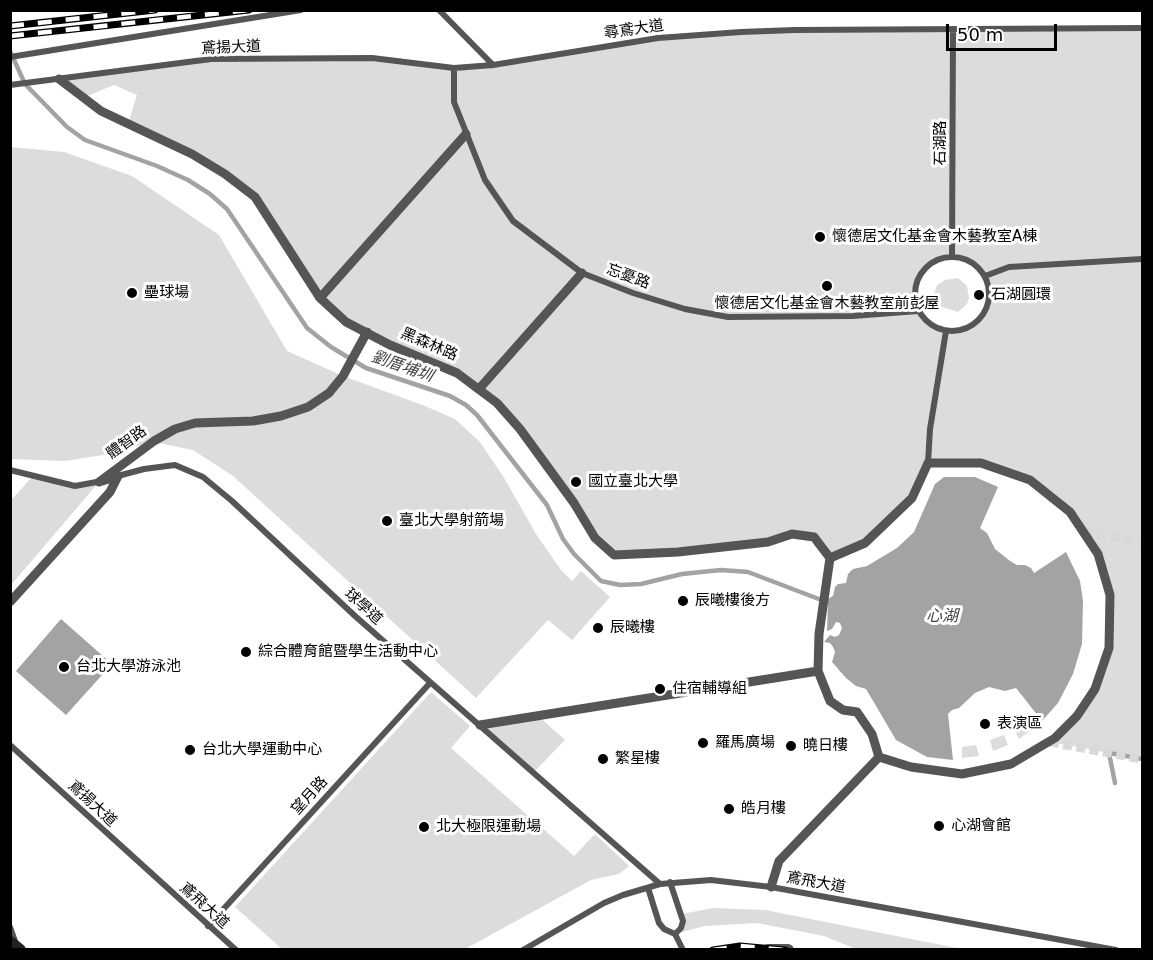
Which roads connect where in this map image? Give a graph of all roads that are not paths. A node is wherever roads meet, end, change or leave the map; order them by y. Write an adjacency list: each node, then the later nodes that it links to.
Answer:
1 (301, 10): 5 (lane)
2 (439, 10): 6 (lane)
3 (1143, 28): 4 (lane, 尋鳶大道)
4 (953, 29): 6 (lane, 尋鳶大道); 11 (lane, 石湖路)
5 (10, 57)
6 (493, 65): 7 (lane, 尋鳶大道)
7 (454, 68): 8 (lane, 鳶揚大道); 10 (lane, 忘憂路)
8 (59, 79): 9 (lane, 鳶揚大道); 15 (street, 黑森林路)
9 (10, 86)
10 (466, 134): 13 (lane, 忘憂路); 15 (street)
11 (952, 257): 14 (lane); 16 (lane)
12 (1143, 259): 14 (lane)
13 (582, 273): 16 (lane, 忘憂路); 19 (street)
14 (985, 276): 17 (lane)
15 (320, 298): 18 (street, 黑森林路)
16 (918, 311): 17 (lane)
17 (946, 331): 20 (lane)
18 (368, 332): 19 (street, 黑森林路); 23 (street, 體智路)
19 (479, 389): 24 (street, 黑森林路)
20 (928, 463): 24 (street); 30 (street)
21 (10, 470): 23 (lane, 球學道)
22 (118, 476): 23 (lane, 球學道); 25 (street, 體智路); 27 (lane, 球學道)
23 (99, 482)
24 (830, 558): 26 (street)
25 (10, 602)
26 (818, 671): 28 (street); 30 (street)
27 (430, 683): 28 (lane, 球學道); 36 (lane, 望月路)
28 (480, 725): 33 (lane, 球學道)
29 (10, 745): 31 (lane, 鳶揚大道)
30 (879, 757): 34 (street)
31 (157, 880): 36 (lane, 鳶飛大道)
32 (670, 882): 33 (lane, 鳶飛大道); 34 (lane, 鳶飛大道); 38 (lane)
33 (660, 884): 35 (lane, 鳶飛大道)
34 (771, 887): 45 (lane, 鳶飛大道)
35 (648, 888): 38 (lane); 41 (lane, 鳶飛大道)
36 (208, 926): 40 (lane, 鳶飛大道)
37 (10, 927): 39 (lane)
38 (675, 934): 42 (lane)
39 (16, 946)
40 (236, 950)
41 (523, 950)
42 (683, 950)
43 (768, 950): 44 (street)
44 (788, 950)
45 (1116, 950)

